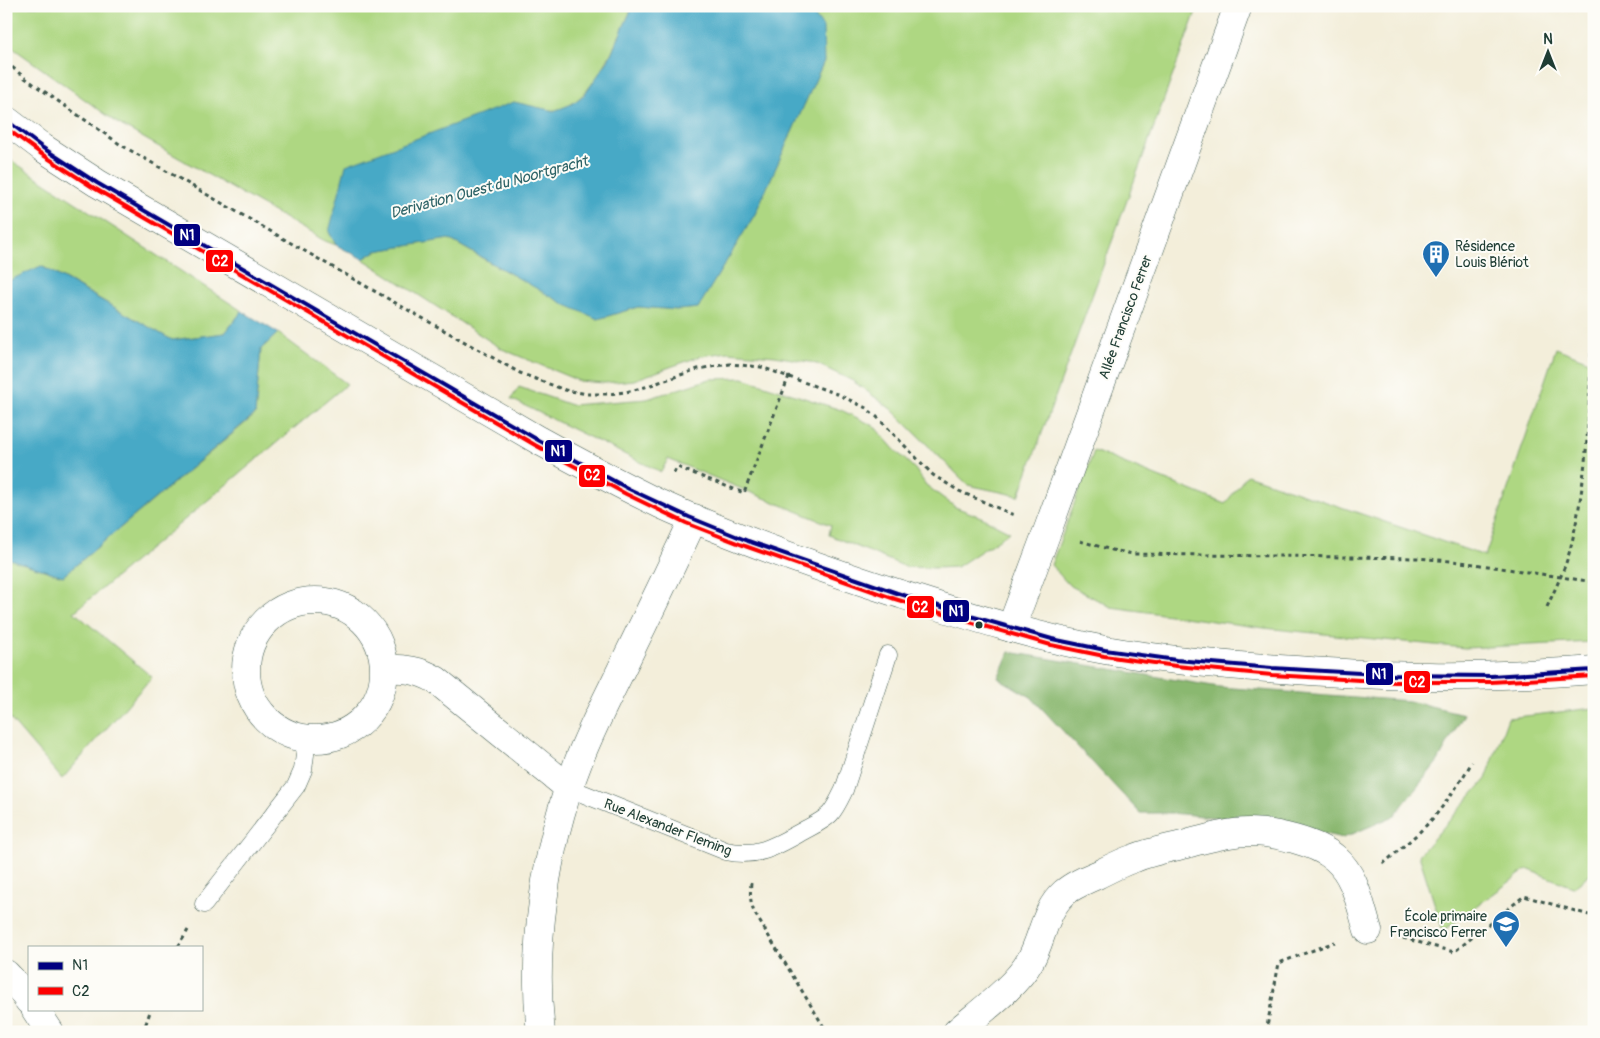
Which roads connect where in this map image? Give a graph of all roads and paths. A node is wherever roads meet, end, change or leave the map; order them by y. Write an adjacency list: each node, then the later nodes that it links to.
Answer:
1 (1238, 6): 9 (street, Allée Francisco Ferrer)
2 (6, 62): 5 (path)
3 (6, 120): 6 (street)
4 (1592, 336): 10 (path)
5 (789, 376): 6 (path); 7 (path)
6 (659, 503): 8 (street)
7 (1017, 517)
8 (694, 518): 13 (street); 19 (street)
9 (1048, 529): 10 (path); 13 (street, Allée Francisco Ferrer)
10 (1561, 578): 11 (path); 12 (path)
11 (1594, 582)
12 (1547, 607)
13 (1011, 628): 16 (street)
14 (888, 655): 20 (lane, Rue Alexander Fleming)
15 (385, 669): 17 (street); 17 (street); 19 (street)
16 (1594, 670)
17 (307, 739): 22 (lane)
18 (1472, 762): 21 (path)
19 (569, 788): 20 (lane, Rue Alexander Fleming); 31 (street)
20 (754, 853): 32 (path)
21 (1355, 887): 24 (street); 33 (street)
22 (204, 904)
23 (1590, 915): 24 (path)
24 (1368, 930): 34 (path)
25 (6, 974): 26 (street)
26 (28, 1000)
27 (36, 1010): 29 (street)
28 (151, 1010): 30 (path)
29 (50, 1032)
30 (143, 1032)
31 (541, 1032)
32 (827, 1032)
33 (957, 1032)
34 (1266, 1032)

